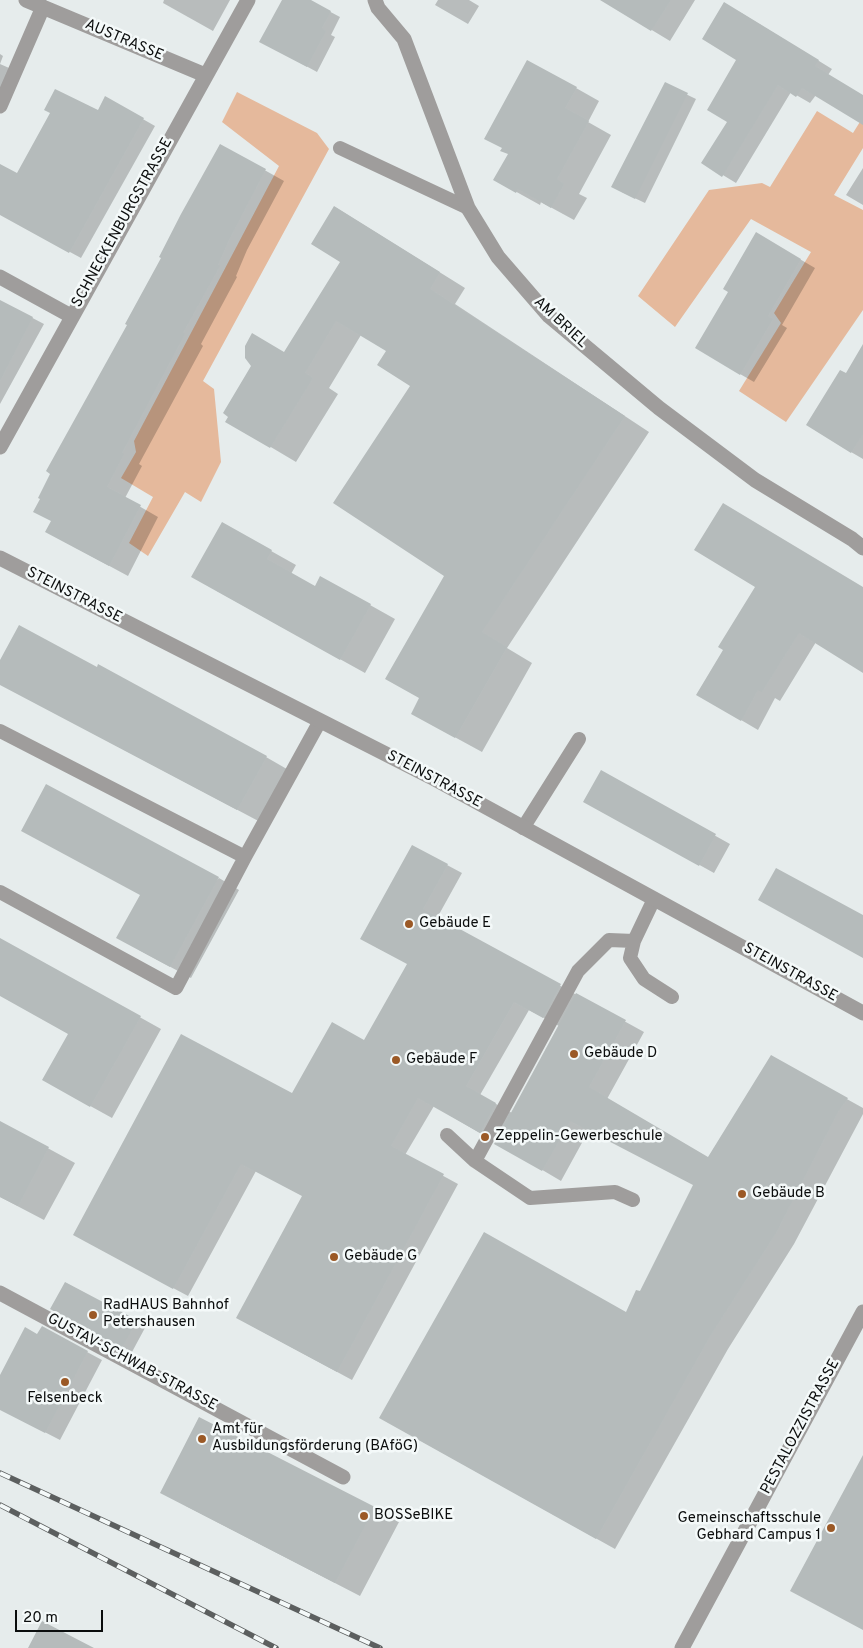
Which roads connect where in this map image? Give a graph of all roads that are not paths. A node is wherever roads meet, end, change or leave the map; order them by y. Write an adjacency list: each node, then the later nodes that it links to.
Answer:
1 (26, 0): 4 (street, AUSTRASSE)
2 (248, 0): 5 (street, SCHNECKENBURGSTRASSE)
3 (375, 0): 8 (street, AM BRIEL)
4 (43, 7): 5 (street, AUSTRASSE); 6 (street)
5 (205, 75): 10 (street, SCHNECKENBURGSTRASSE)
6 (0, 106)
7 (340, 148): 8 (lane)
8 (468, 208): 12 (street, AM BRIEL)
9 (0, 277): 10 (street)
10 (71, 316): 11 (street, SCHNECKENBURGSTRASSE)
11 (0, 447)
12 (863, 548)
13 (0, 558): 14 (street, STEINSTRASSE)
14 (320, 721): 17 (street, STEINSTRASSE); 18 (lane)
15 (0, 731): 18 (lane)
16 (579, 739): 17 (lane)
17 (523, 828): 20 (street, STEINSTRASSE)
18 (245, 857): 19 (lane)
19 (0, 892)
20 (654, 899): 21 (lane); 23 (street, STEINSTRASSE)
21 (634, 941): 22 (lane); 25 (lane)
22 (672, 997)
23 (863, 1013)
24 (447, 1135): 25 (lane)
25 (475, 1161): 26 (lane)
26 (633, 1200)
27 (0, 1293): 29 (street, GUSTAV-SCHWAB-STRASSE)
28 (863, 1312): 30 (street, PESTALOZZISTRASSE)
29 (343, 1477)
30 (682, 1648)

